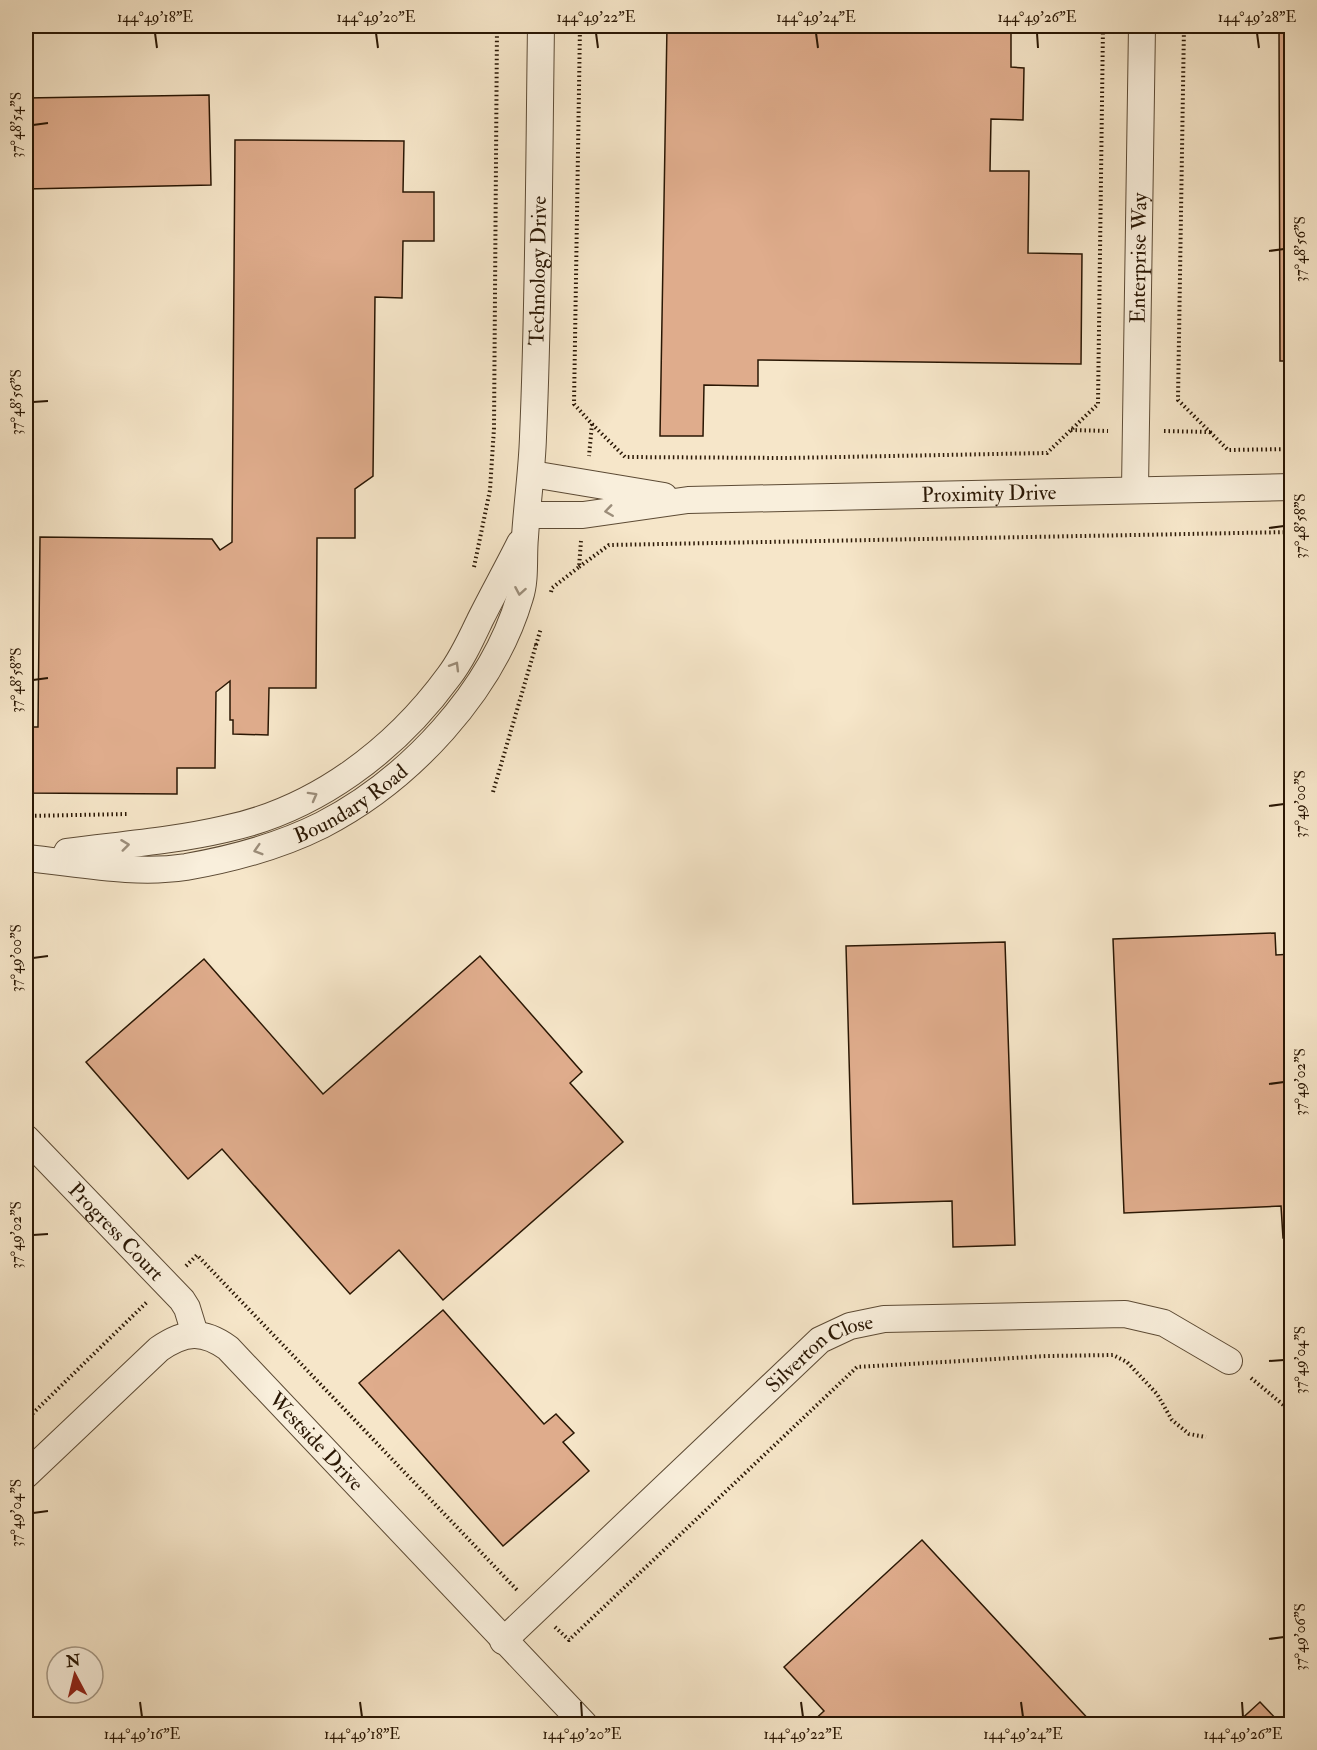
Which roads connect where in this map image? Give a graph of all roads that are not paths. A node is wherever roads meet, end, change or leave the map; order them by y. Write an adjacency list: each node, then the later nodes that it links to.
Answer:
1 (541, 26): 3 (street, Technology Drive)
2 (1142, 26): 5 (street, Enterprise Way)
3 (532, 474): 6 (street, Proximity Drive); 7 (street, Technology Drive)
4 (1292, 487): 5 (street, Proximity Drive)
5 (1136, 489): 6 (street, Proximity Drive)
6 (688, 500): 7 (street, Proximity Drive, one-way to 7)
7 (526, 524): 8 (street, Boundary Road, one-way to 7); 8 (street, Boundary Road, one-way to 8)
8 (26, 857)
9 (26, 1138): 10 (street, Progress Court)
10 (195, 1334): 12 (street); 13 (street, Westside Drive)
11 (1229, 1361): 13 (street, Silverton Close)
12 (26, 1475)
13 (503, 1641): 14 (street, Westside Drive)
14 (584, 1725)

